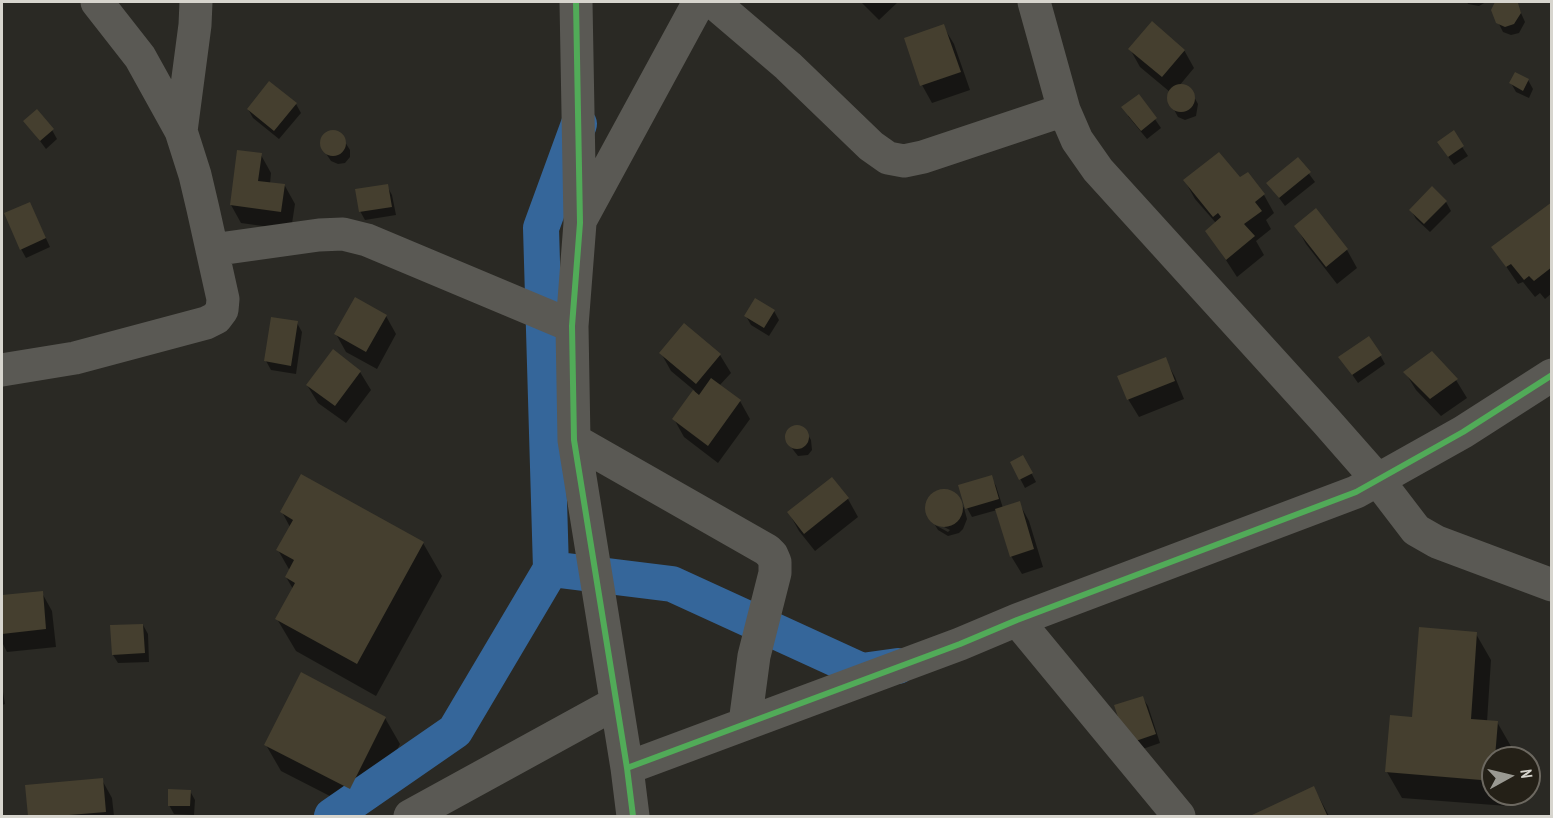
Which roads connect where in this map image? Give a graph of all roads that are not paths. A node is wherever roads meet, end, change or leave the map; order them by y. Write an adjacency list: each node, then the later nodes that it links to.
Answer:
1 (97, 2): 8 (street)
2 (196, 2): 8 (street)
3 (576, 2): 9 (street)
4 (699, 2): 9 (street)
5 (713, 2): 7 (street)
6 (1034, 2): 7 (street)
7 (1064, 110): 15 (street)
8 (181, 131): 10 (street)
9 (580, 223): 11 (street)
10 (212, 250): 11 (street); 12 (street)
11 (572, 327): 14 (street)
12 (2, 370)
13 (1551, 375): 15 (street)
14 (574, 440): 18 (street); 19 (street)
15 (1377, 479): 16 (street); 17 (street)
16 (1551, 585)
17 (1017, 620): 19 (street); 23 (street)
18 (616, 703): 20 (street); 21 (street)
19 (745, 723): 20 (street)
20 (627, 768): 22 (street)
21 (410, 816)
22 (633, 816)
23 (1179, 816)

